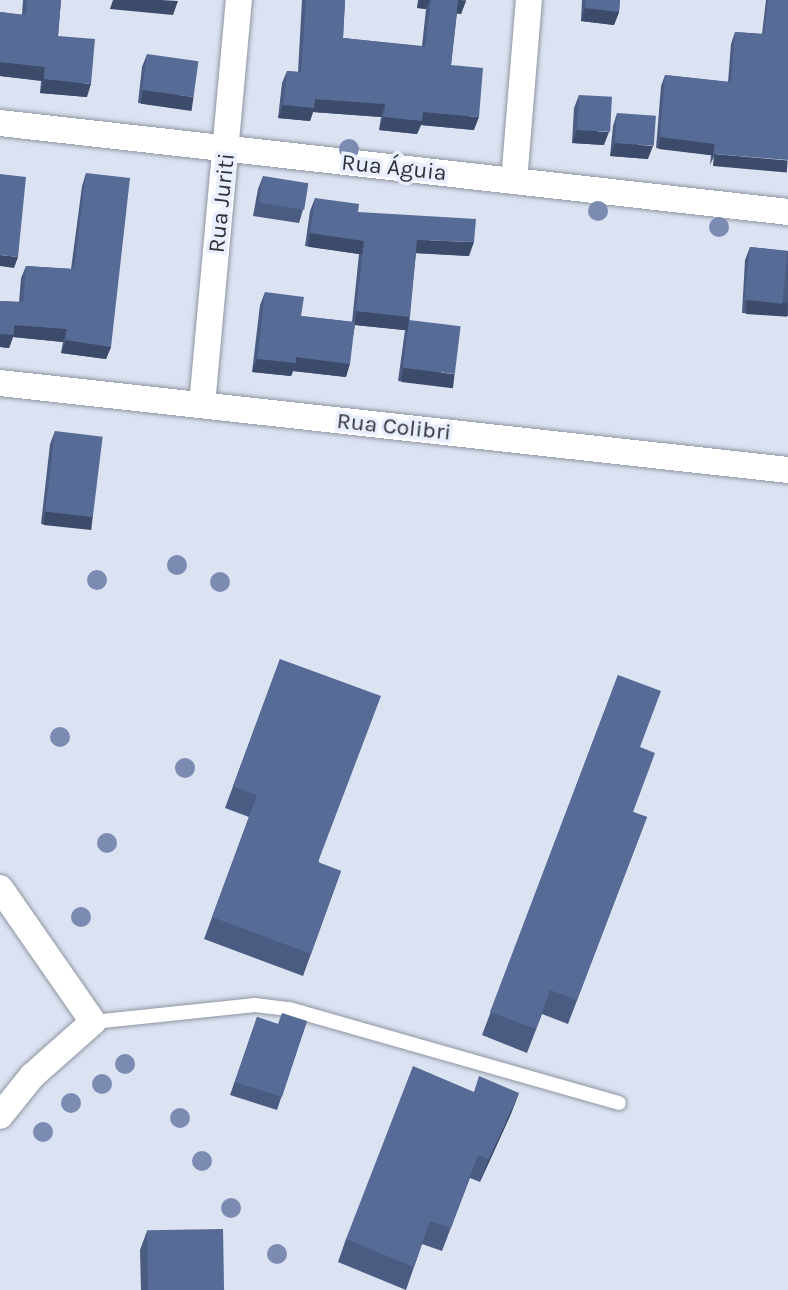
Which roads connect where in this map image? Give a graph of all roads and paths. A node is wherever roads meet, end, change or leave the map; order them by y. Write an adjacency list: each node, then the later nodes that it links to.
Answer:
1 (239, 0): 4 (street, Rua Juriti)
2 (529, 0): 5 (street)
3 (0, 123): 4 (street, Rua Águia)
4 (228, 149): 5 (street, Rua Águia); 8 (street, Rua Juriti)
5 (514, 181): 6 (street, Rua Águia)
6 (788, 212)
7 (0, 383): 8 (street, Rua Colibri)
8 (202, 405): 9 (street, Rua Colibri)
9 (788, 470)
10 (0, 888): 11 (street)
11 (93, 1022): 12 (lane); 13 (street)
12 (619, 1103)
13 (0, 1116)

